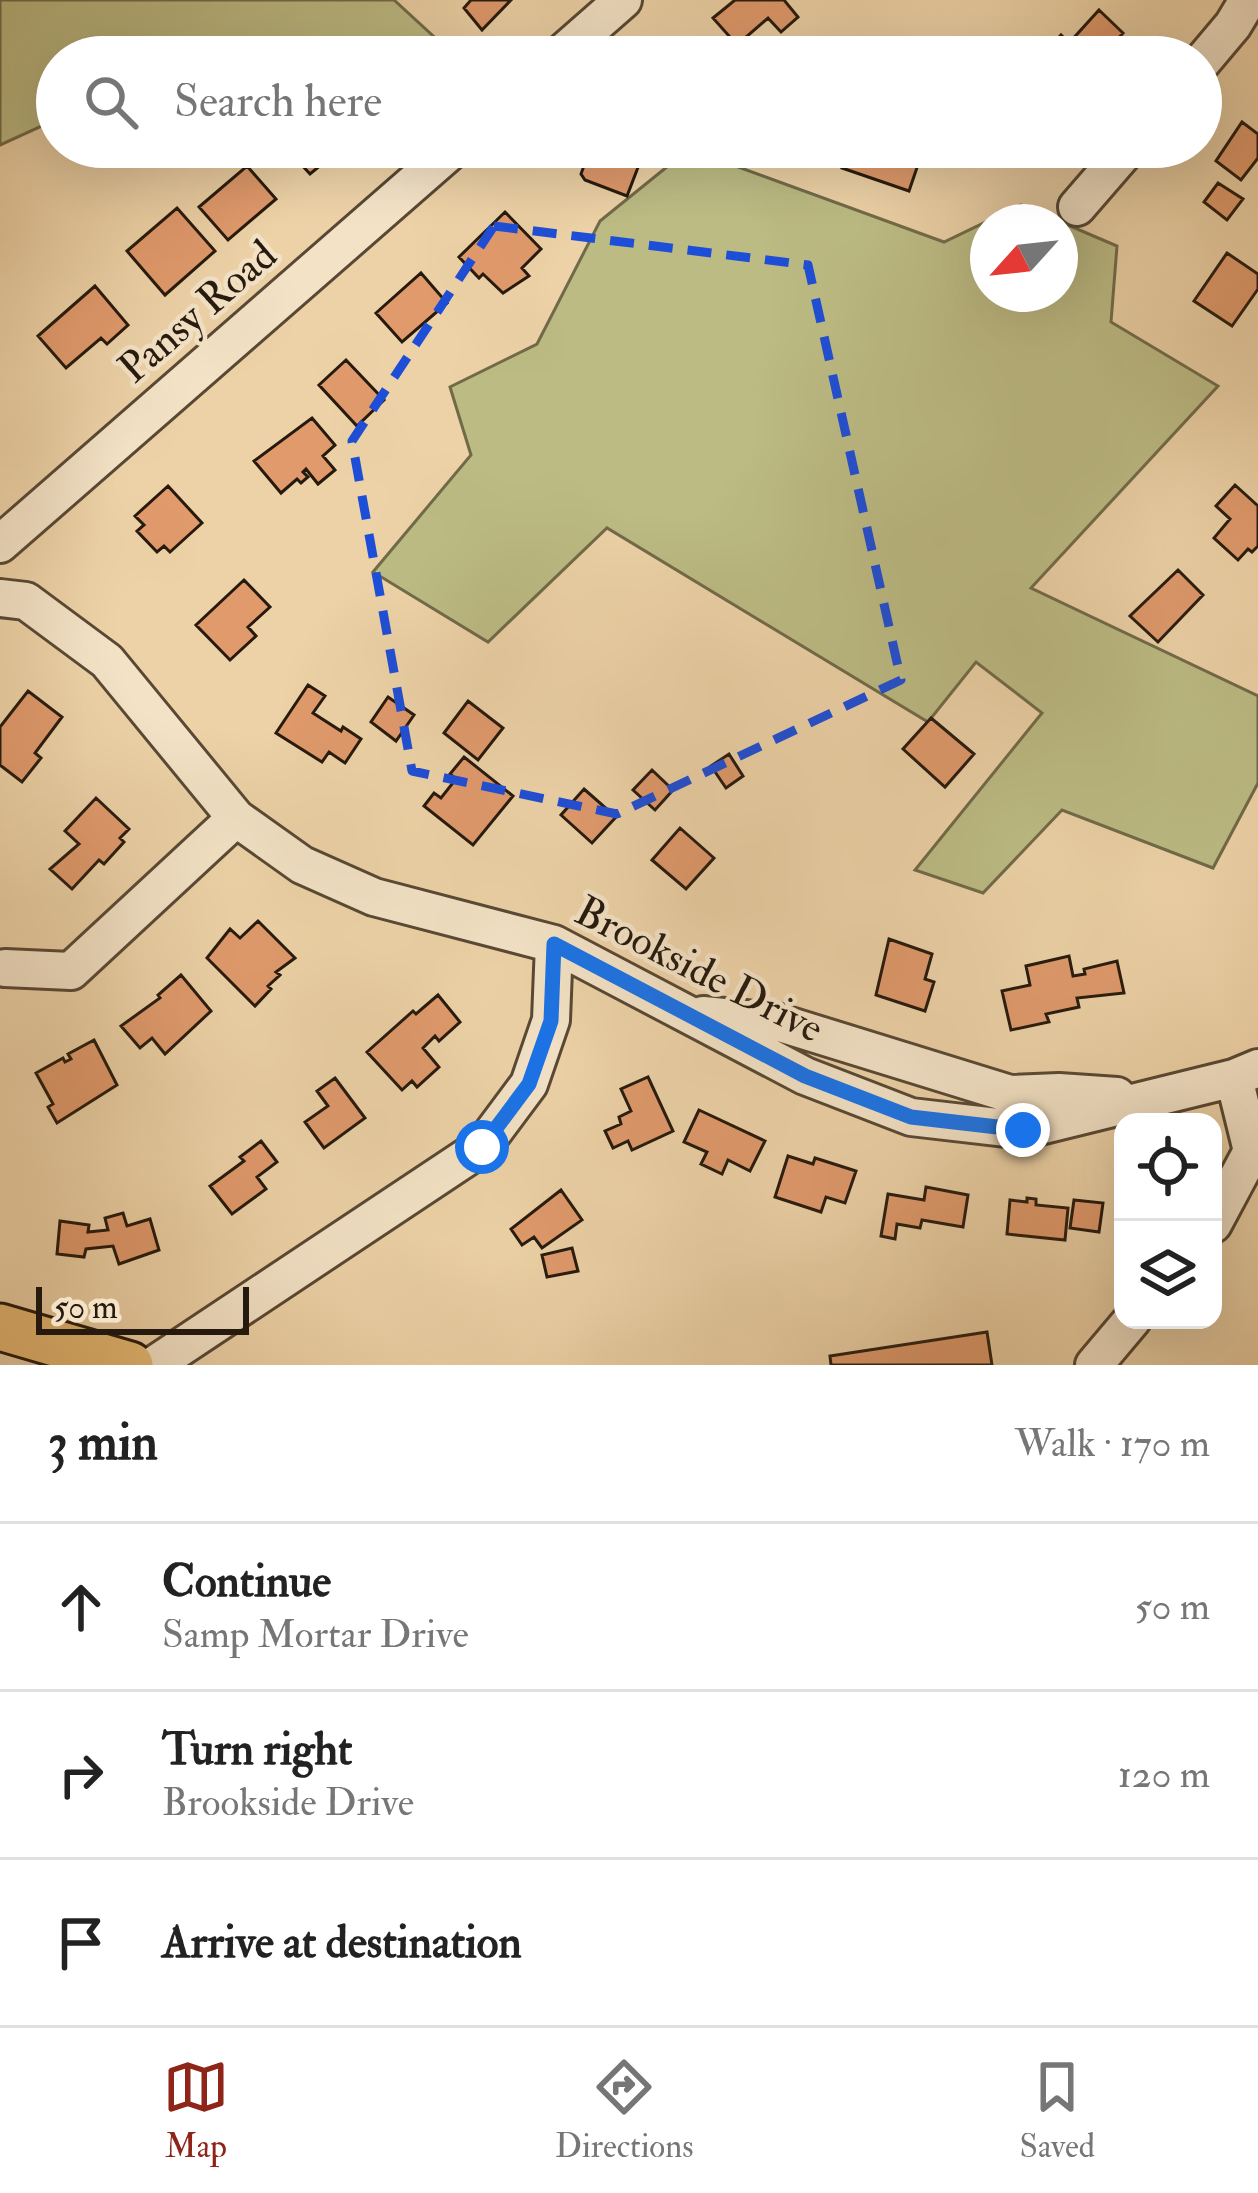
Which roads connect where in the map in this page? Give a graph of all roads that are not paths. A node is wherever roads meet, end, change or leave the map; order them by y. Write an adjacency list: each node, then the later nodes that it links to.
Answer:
1 (623, 0): 3 (street)
2 (1248, 0): 4 (street)
3 (582, 36)
4 (1221, 36)
5 (431, 168): 8 (street, Pansy Road)
6 (1111, 168): 7 (street)
7 (1078, 206)
8 (0, 544)
9 (0, 598): 10 (street, Brookside Drive)
10 (236, 818): 11 (street, Brookside Drive); 12 (street)
11 (554, 944): 13 (street, Brookside Drive); 20 (street)
12 (5, 968)
13 (685, 1013): 15 (street); 15 (street, Brookside Drive)
14 (1246, 1073): 15 (street, Brookside Drive); 16 (street, Brookside Drive)
15 (1150, 1099)
16 (1215, 1221)
17 (0, 1327): 19 (main road)
18 (1124, 1329): 21 (street)
19 (130, 1365)
20 (154, 1365)
21 (1094, 1365)

